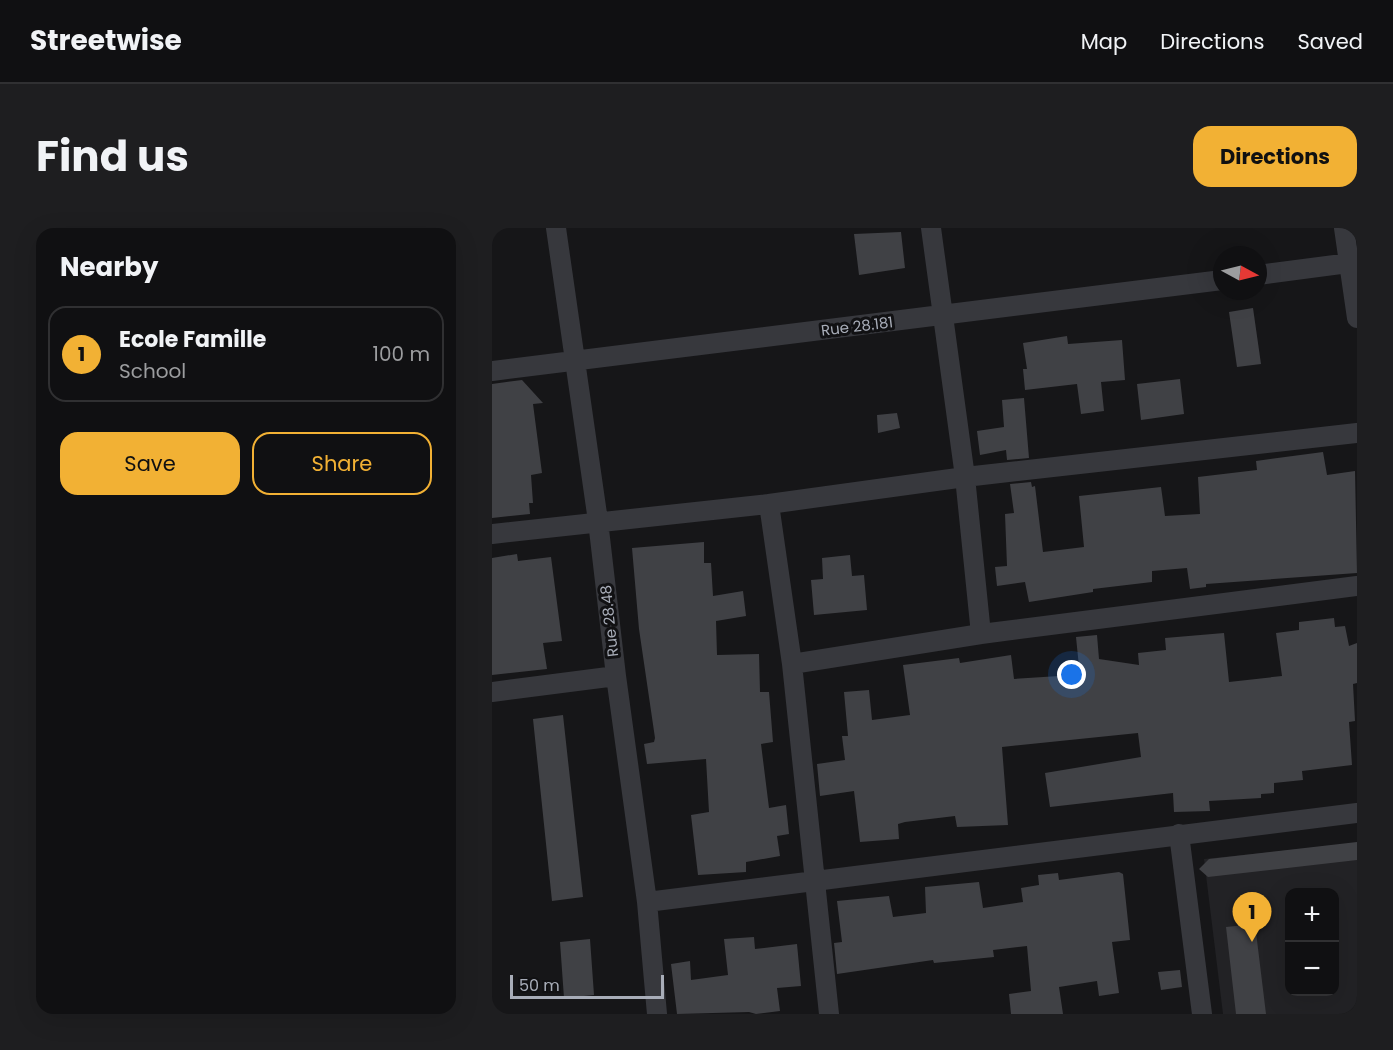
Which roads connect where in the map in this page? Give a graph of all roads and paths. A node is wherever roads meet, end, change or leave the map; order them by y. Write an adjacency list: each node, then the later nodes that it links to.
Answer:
1 (556, 228): 9 (street, Rue 28.48)
2 (931, 228): 7 (street)
3 (1344, 228): 4 (street)
4 (1353, 263): 5 (street); 8 (street)
5 (1267, 274)
6 (1213, 281): 7 (street, Rue 28.181)
7 (943, 316): 9 (street, Rue 28.181); 12 (street)
8 (1357, 318)
9 (573, 360): 10 (street, Rue 28.181); 14 (street, Rue 28.48)
10 (492, 371)
11 (1357, 433): 12 (street)
12 (965, 477): 13 (street); 17 (street)
13 (770, 504): 14 (street); 18 (street)
14 (598, 521): 15 (street); 19 (street, Rue 28.48)
15 (492, 534)
16 (1357, 586): 17 (street)
17 (981, 634): 18 (street)
18 (792, 664): 23 (street)
19 (616, 676): 20 (street); 24 (street, Rue 28.48)
20 (492, 692)
21 (1357, 813): 22 (street)
22 (1179, 834): 23 (street); 27 (street)
23 (815, 879): 24 (street); 26 (street)
24 (647, 902): 25 (street, Rue 28.48)
25 (657, 1014)
26 (829, 1014)
27 (1202, 1014)

